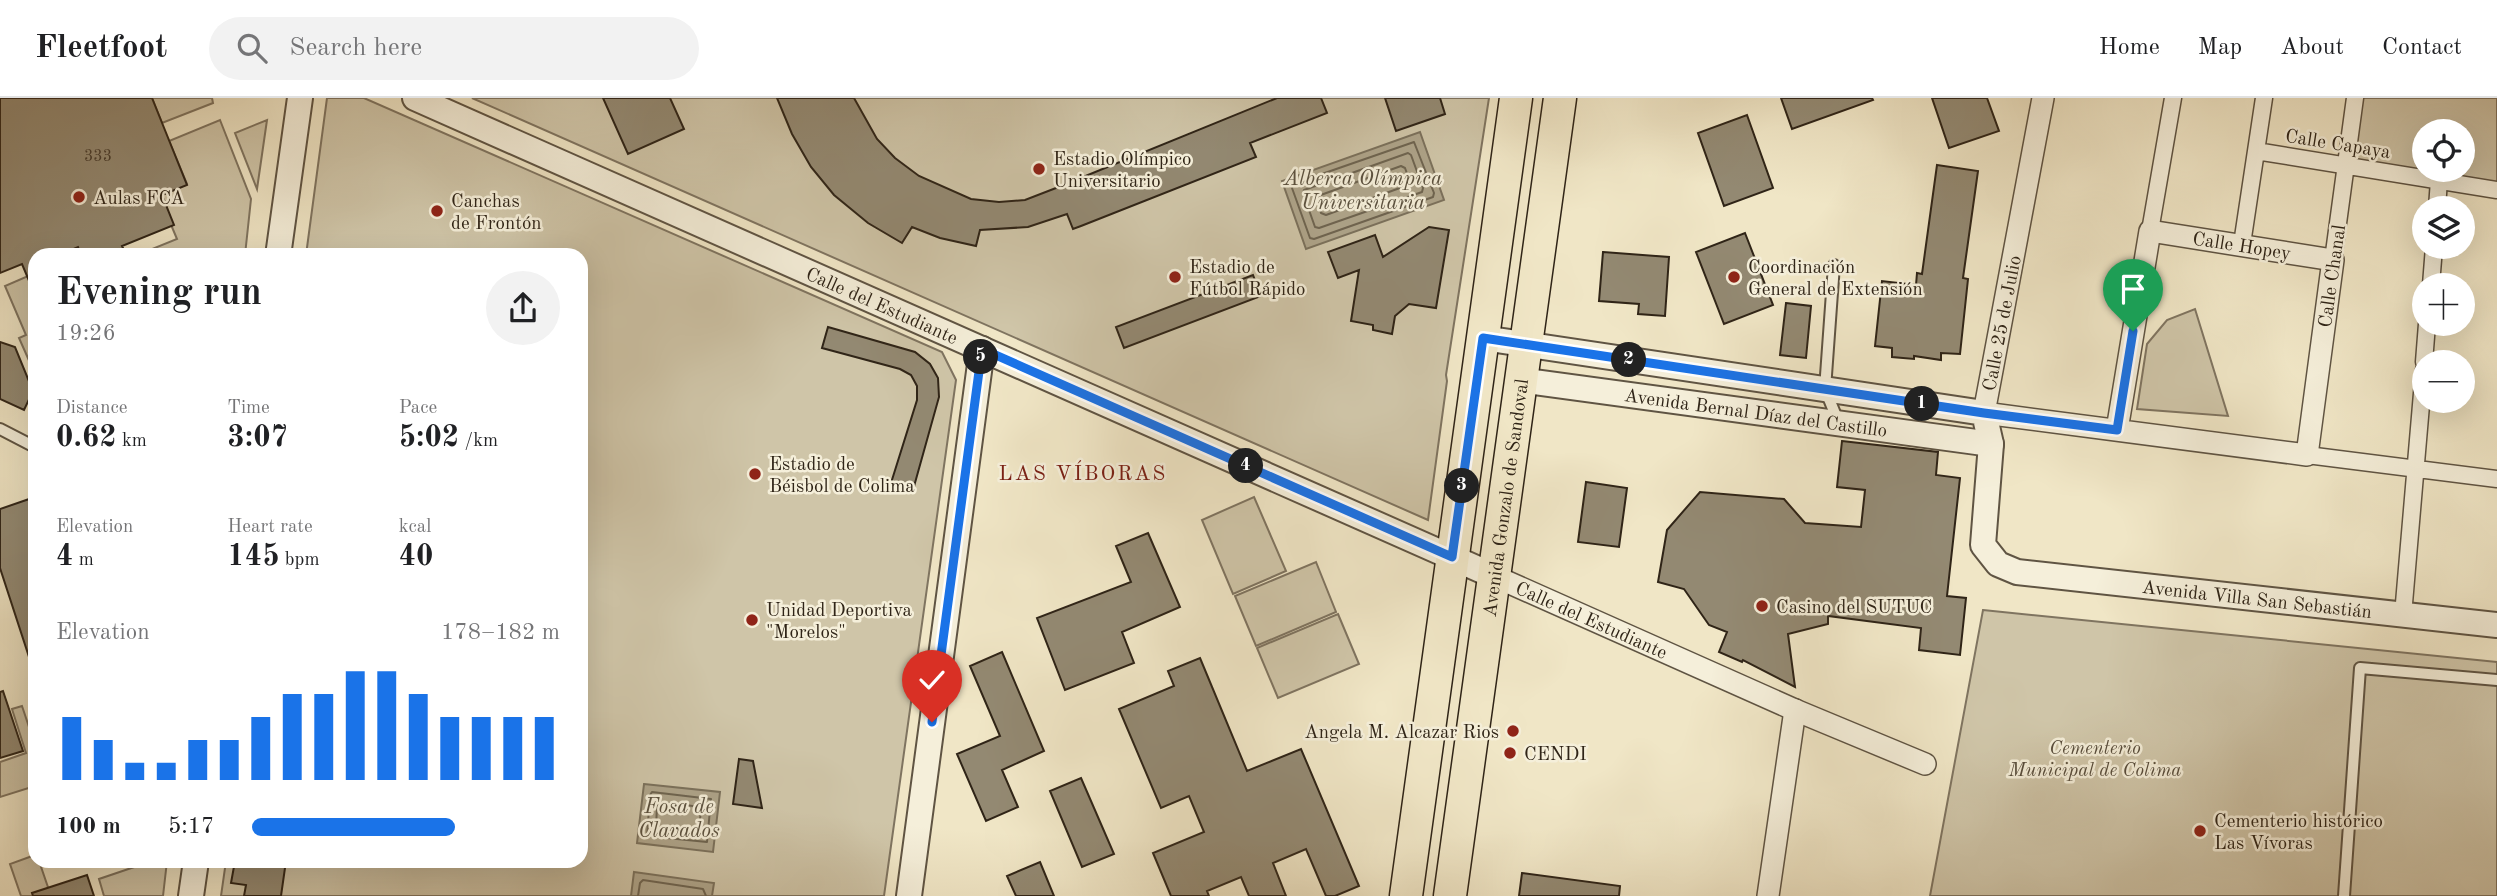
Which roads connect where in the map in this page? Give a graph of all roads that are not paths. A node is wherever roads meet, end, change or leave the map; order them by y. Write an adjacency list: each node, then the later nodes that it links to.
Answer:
1 (300, 98): 16 (street)
2 (415, 98): 21 (street, Calle del Estudiante)
3 (1516, 98): 19 (main road)
4 (1560, 98): 20 (main road, Avenida Gonzalo de Sandoval)
5 (2043, 98): 24 (street, Calle 25 de Julio)
6 (2173, 98): 14 (street)
7 (2264, 98): 9 (street)
8 (2355, 98): 10 (street, Calle Chanal)
9 (2256, 151): 10 (street, Calle Capaya); 15 (street)
10 (2346, 165): 11 (street, Calle Capaya); 17 (street, Calle Chanal)
11 (2412, 176)
12 (2451, 182): 13 (street, Calle Capaya)
13 (2497, 190)
14 (2150, 231): 15 (street, Calle Hopey); 28 (street)
15 (2242, 244): 17 (street, Calle Hopey)
16 (279, 248)
17 (2333, 260): 31 (street, Calle Chanal)
18 (1834, 265): 23 (lane)
19 (1483, 338): 20 (street, Avenida Bernal Díaz del Castillo); 34 (main road)
20 (1526, 344): 22 (main road, Avenida Gonzalo de Sandoval); 23 (street, Avenida Bernal Díaz del Castillo)
21 (982, 349): 34 (street, Calle del Estudiante); 44 (street)
22 (1520, 380): 26 (street, Avenida Bernal Díaz del Castillo); 36 (main road, Avenida Gonzalo de Sandoval)
23 (1825, 389): 24 (street, Avenida Bernal Díaz del Castillo); 26 (lane)
24 (1984, 413): 28 (street); 30 (street, Calle 25 de Julio)
25 (2421, 413): 32 (street)
26 (1839, 424): 30 (street, Avenida Bernal Díaz del Castillo)
27 (0, 429): 29 (lane)
28 (2117, 430): 31 (street)
29 (28, 443)
30 (1991, 444): 35 (street, Calle 25 de Julio)
31 (2306, 455): 32 (street)
32 (2416, 469): 33 (street); 37 (street)
33 (2497, 479)
34 (1452, 557): 36 (street, Calle del Estudiante); 45 (main road)
35 (2017, 572): 37 (street, Avenida Villa San Sebastián)
36 (1494, 576): 40 (street, Calle del Estudiante); 46 (main road, Avenida Gonzalo de Sandoval)
37 (2403, 615): 38 (street, Avenida Villa San Sebastián)
38 (2497, 625)
39 (2497, 680): 48 (lane)
40 (1795, 710): 41 (street, Calle del Estudiante); 47 (street)
41 (1925, 764)
42 (195, 868): 43 (street)
43 (191, 896)
44 (909, 896)
45 (1406, 896)
46 (1450, 896)
47 (1768, 896)
48 (2344, 896)

